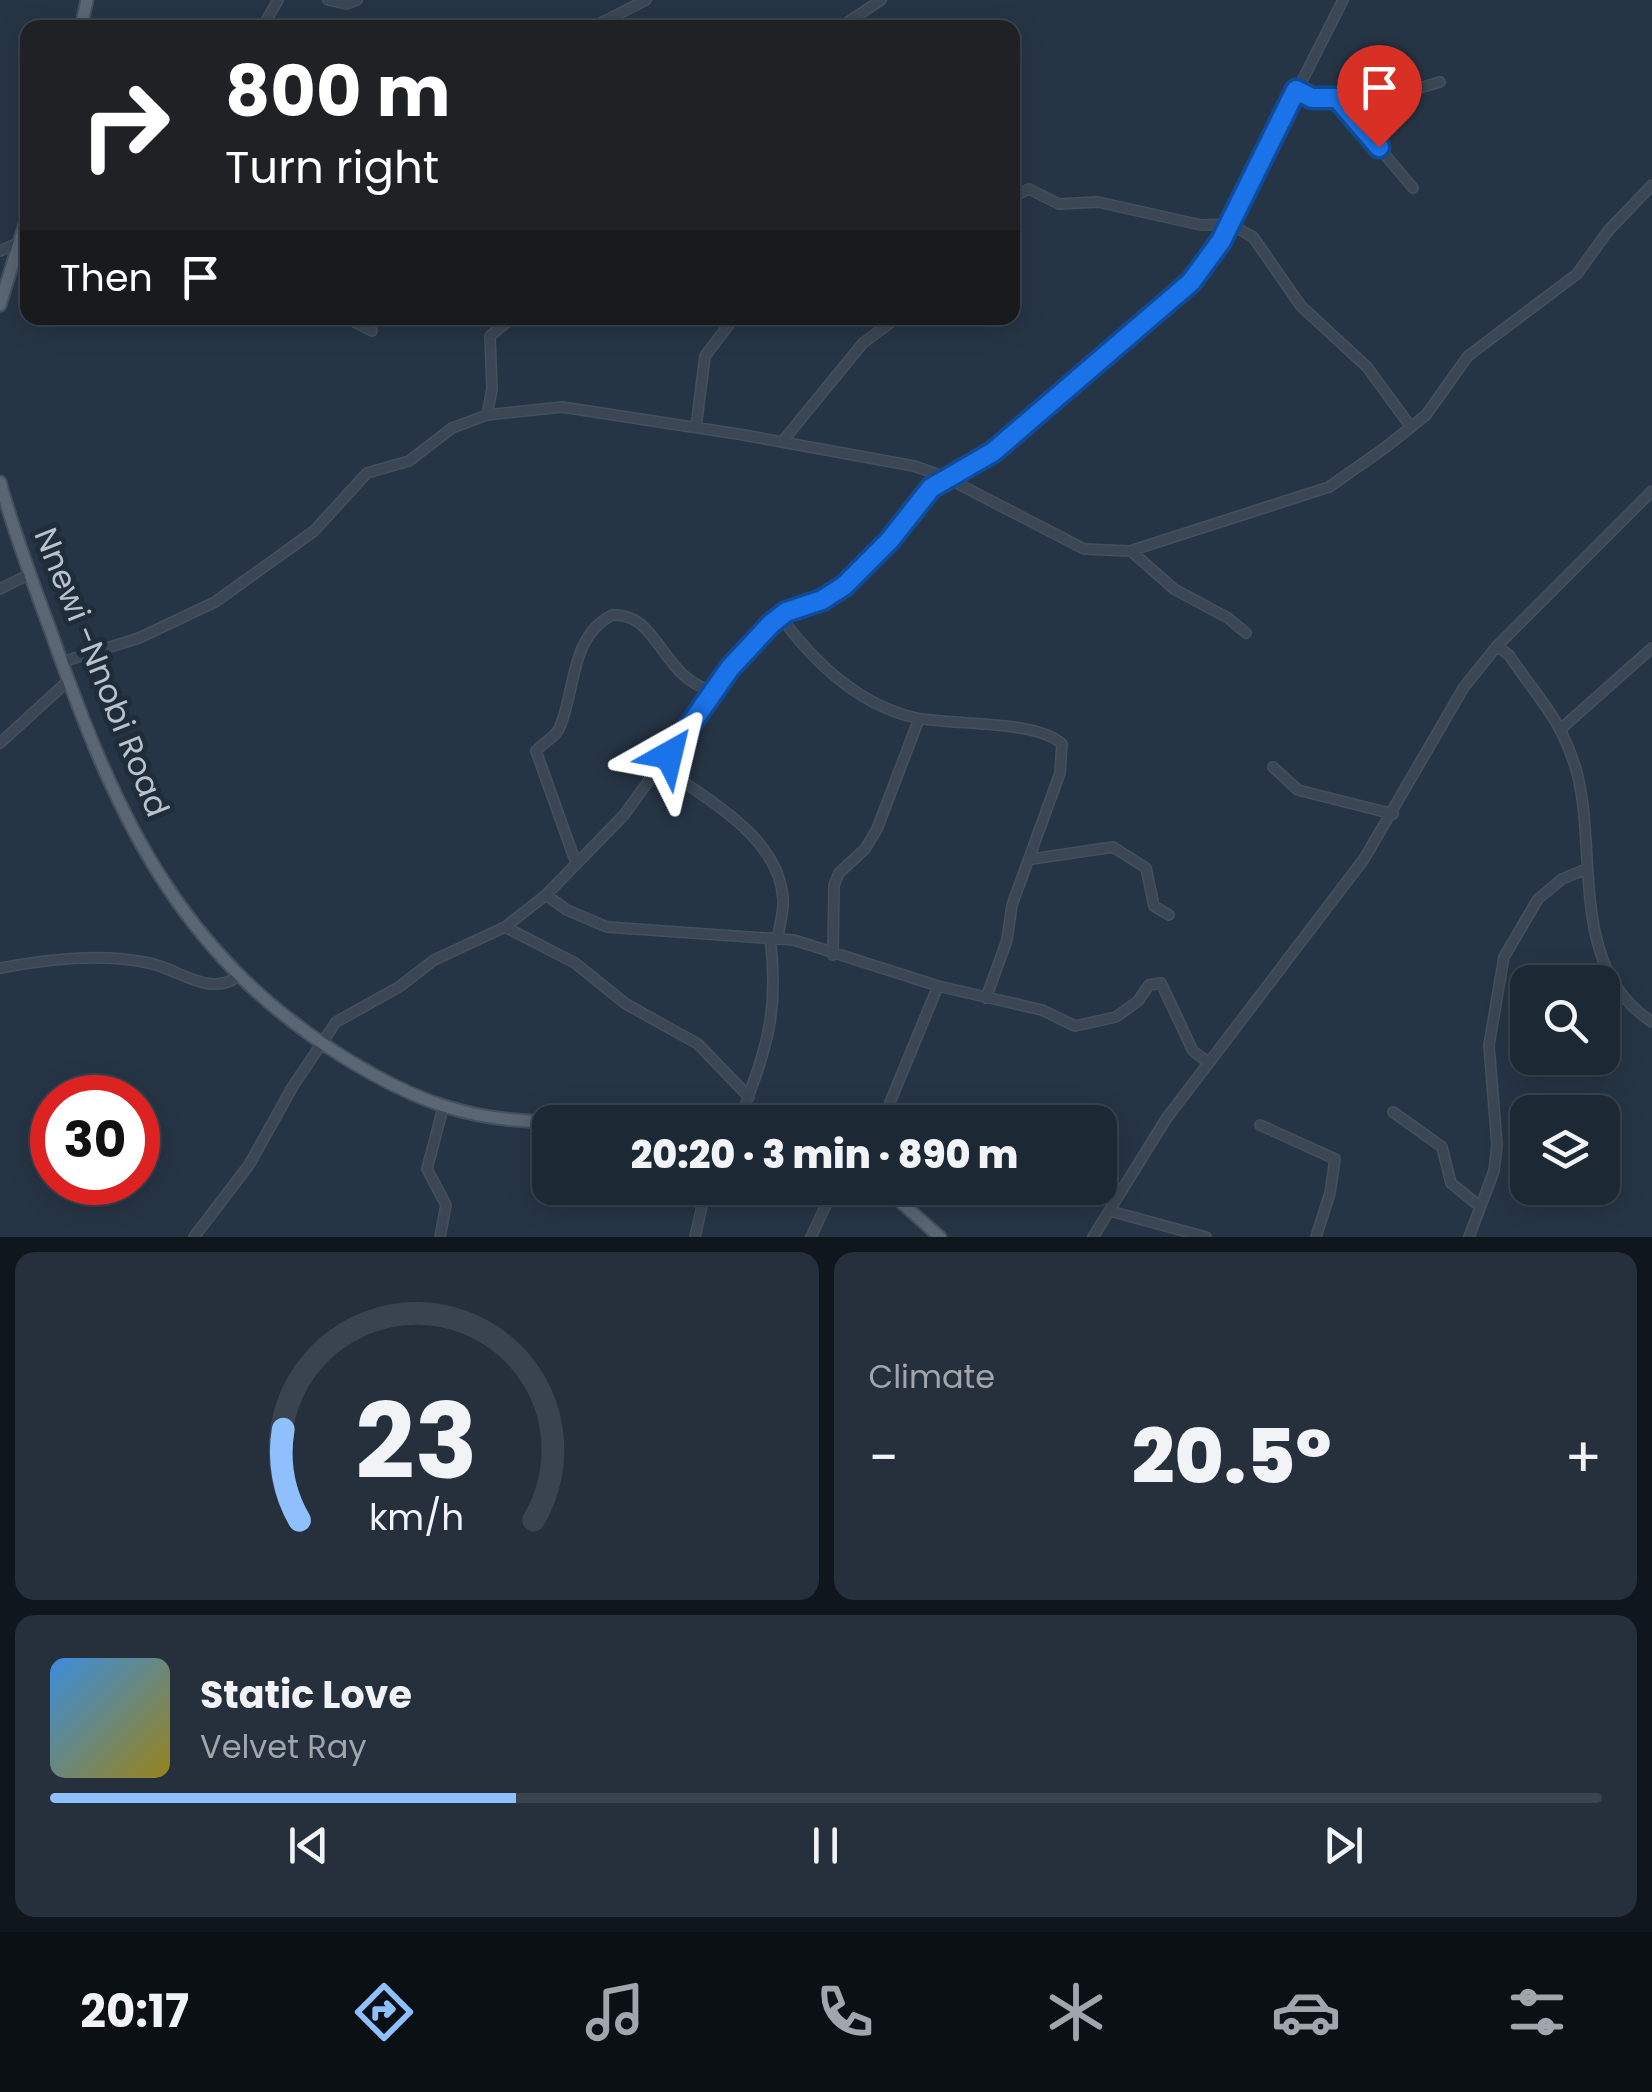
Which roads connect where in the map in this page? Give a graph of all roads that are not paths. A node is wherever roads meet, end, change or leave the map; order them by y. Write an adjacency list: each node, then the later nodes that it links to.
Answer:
1 (328, 0): 2 (street)
2 (357, 0)
3 (646, 0): 6 (street)
4 (880, 0): 9 (street)
5 (1342, 0): 11 (street)
6 (622, 14): 7 (street); 8 (street)
7 (609, 20)
8 (626, 20)
9 (854, 20)
10 (1440, 82): 12 (street)
11 (1296, 90): 12 (street); 16 (street)
12 (1337, 98): 14 (street)
13 (1652, 185): 28 (street)
14 (1413, 188)
15 (1020, 193): 16 (street)
16 (1230, 224): 28 (street); 30 (street)
17 (20, 238): 18 (main road)
18 (18, 244): 19 (street); 20 (main road)
19 (0, 250)
20 (0, 305)
21 (360, 325): 25 (street)
22 (503, 325): 26 (street)
23 (729, 325): 27 (street)
24 (887, 325): 29 (street)
25 (372, 331)
26 (486, 415): 27 (street); 40 (street)
27 (696, 427): 29 (street)
28 (1411, 427): 33 (street)
29 (782, 442): 30 (street)
30 (945, 478): 33 (street); 36 (street)
31 (0, 482): 34 (main road, Nnewi -Nnobi Road)
32 (1652, 491): 38 (street)
33 (1130, 551): 37 (street)
34 (30, 574): 35 (street); 40 (main road, Nnewi -Nnobi Road)
35 (0, 589)
36 (780, 616): 42 (street); 43 (street)
37 (1246, 633)
38 (1497, 646): 44 (street); 48 (street)
39 (1652, 648): 44 (street)
40 (62, 662): 41 (main road, Nnewi -Nnobi Road)
41 (69, 680): 45 (street); 58 (main road, Nnewi -Nnobi Road)
42 (715, 691): 46 (street); 50 (street)
43 (919, 718): 49 (street); 56 (street)
44 (1562, 727): 51 (street)
45 (0, 742)
46 (660, 765): 50 (street); 55 (street)
47 (1273, 767): 48 (street)
48 (1392, 814): 63 (street)
49 (1032, 859): 53 (street); 60 (street)
50 (576, 863): 52 (street)
51 (1586, 869): 61 (street); 74 (street)
52 (546, 895): 54 (street); 55 (street)
53 (1169, 914)
54 (505, 926): 62 (street); 64 (street)
55 (774, 938): 56 (street); 64 (street)
56 (833, 954): 59 (street)
57 (0, 968): 58 (street)
58 (237, 977): 62 (main road, Nnewi -Nnobi Road)
59 (938, 986): 60 (street); 66 (street)
60 (986, 998): 63 (street)
61 (1652, 1022)
62 (320, 1043): 67 (main road, Nnewi -Nnobi Road); 76 (street)
63 (1208, 1062): 75 (street)
64 (749, 1097): 65 (street)
65 (746, 1105)
66 (889, 1105)
67 (443, 1108): 69 (main road, Nnewi -Nnobi Road); 78 (street)
68 (1393, 1112): 74 (street)
69 (532, 1122)
70 (1260, 1125): 84 (street)
71 (702, 1205): 79 (street)
72 (826, 1205): 80 (street)
73 (904, 1205): 81 (main road)
74 (1478, 1205): 85 (street)
75 (1110, 1211): 82 (street); 83 (street)
76 (198, 1233): 77 (street)
77 (211, 1237)
78 (440, 1237)
79 (695, 1237)
80 (812, 1237)
81 (940, 1237)
82 (1093, 1237)
83 (1206, 1237)
84 (1316, 1237)
85 (1469, 1237)

